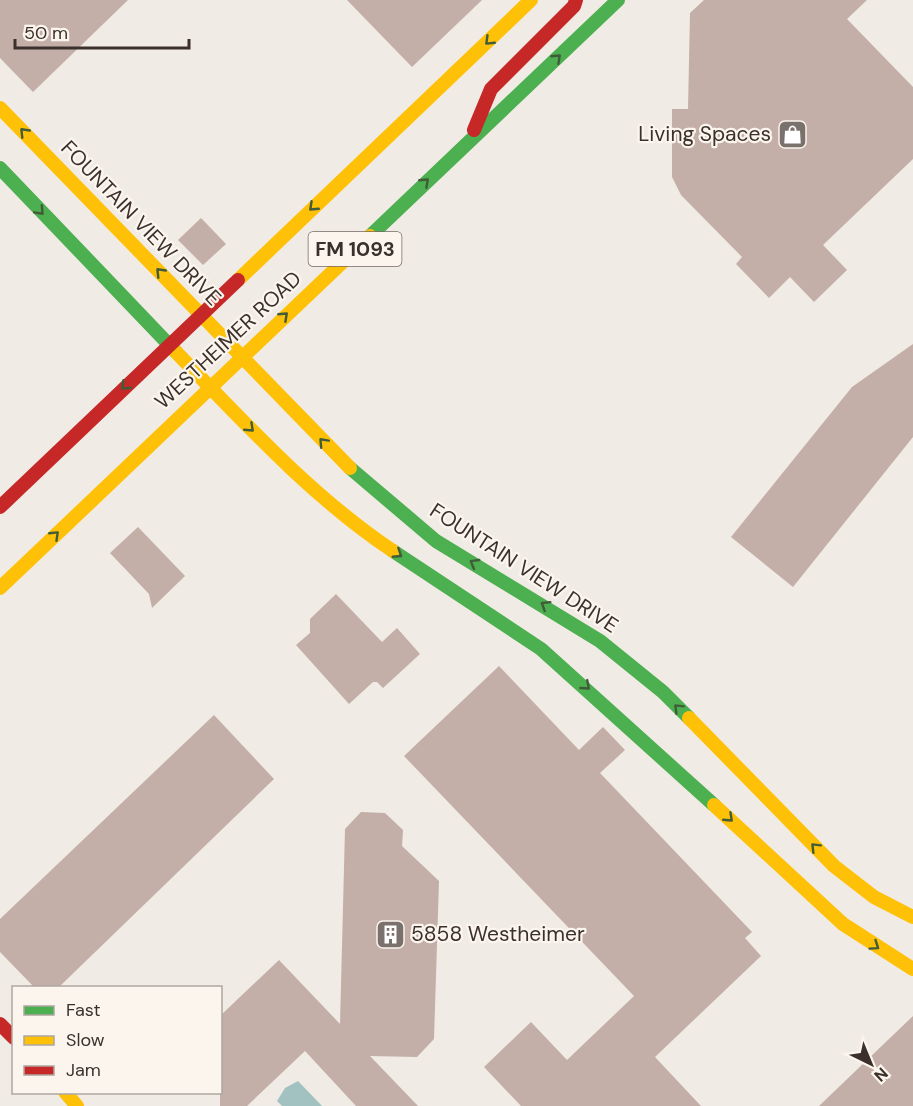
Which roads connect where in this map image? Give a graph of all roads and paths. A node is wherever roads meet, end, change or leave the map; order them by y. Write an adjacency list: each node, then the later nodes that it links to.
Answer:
1 (531, 0): 8 (main road, WESTHEIMER ROAD / FM 1093, one-way to 8)
2 (576, 0): 6 (main road)
3 (618, 0): 4 (main road, WESTHEIMER ROAD / FM 1093)
4 (607, 5): 6 (main road, WESTHEIMER ROAD / FM 1093, one-way to 4)
5 (0, 108): 8 (main road, FOUNTAIN VIEW DRIVE, one-way to 5)
6 (469, 141): 10 (main road, WESTHEIMER ROAD / FM 1093, one-way to 6)
7 (0, 168): 9 (main road, one-way to 9)
8 (200, 314): 9 (main road, WESTHEIMER ROAD / FM 1093); 10 (main road, FOUNTAIN VIEW DRIVE)
9 (168, 345): 11 (main road); 12 (main road, WESTHEIMER ROAD / FM 1093, one-way to 12)
10 (241, 356): 11 (main road, WESTHEIMER ROAD / FM 1093); 14 (main road, FOUNTAIN VIEW DRIVE, one-way to 10)
11 (208, 387): 13 (main road, WESTHEIMER ROAD / FM 1093, one-way to 11); 16 (main road, one-way to 16)
12 (0, 507)
13 (0, 588)
14 (525, 593): 15 (main road, FOUNTAIN VIEW DRIVE, one-way to 14); 16 (main road)
15 (565, 617): 17 (main road); 18 (main road, FOUNTAIN VIEW DRIVE, one-way to 15)
16 (503, 625): 17 (main road)
17 (547, 641): 19 (main road, one-way to 19)
18 (834, 866): 19 (main road); 20 (main road, FOUNTAIN VIEW DRIVE)
19 (809, 893): 21 (main road, one-way to 21)
20 (913, 917)
21 (913, 969)
22 (0, 1024): 23 (main road)
23 (12, 1036)
24 (67, 1094): 25 (main road)
25 (77, 1106)

